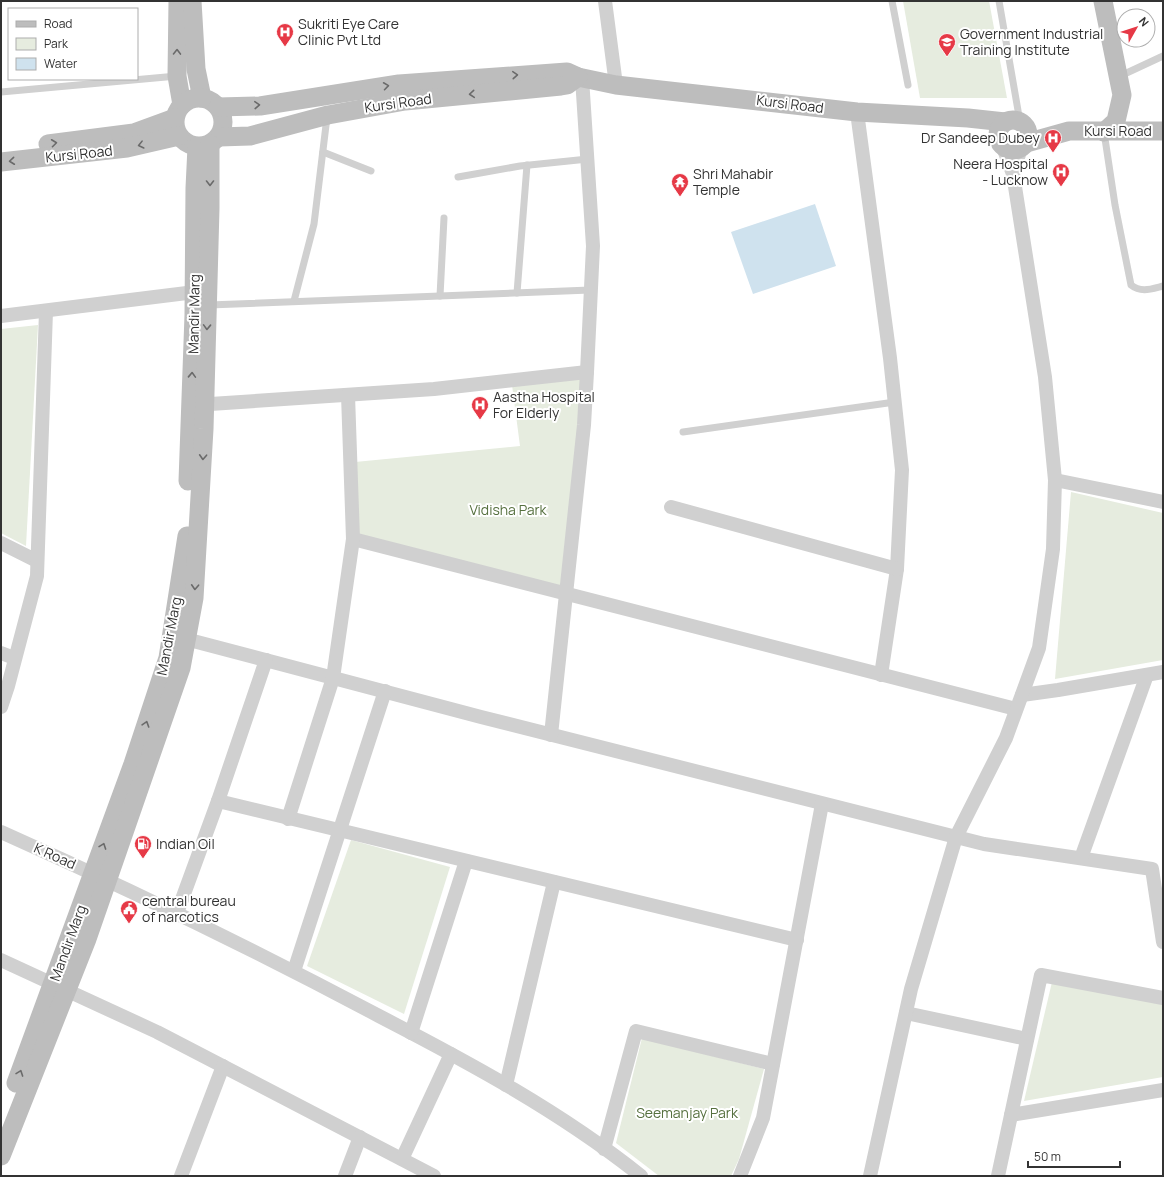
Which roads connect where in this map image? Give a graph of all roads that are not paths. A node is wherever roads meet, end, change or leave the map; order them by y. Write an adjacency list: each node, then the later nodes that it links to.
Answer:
1 (178, 1): 8 (main road, one-way to 1)
2 (192, 1): 16 (main road)
3 (605, 1): 13 (street)
4 (892, 1): 14 (lane)
5 (999, 1): 22 (lane)
6 (1103, 1): 10 (main road)
7 (1163, 56): 10 (lane)
8 (177, 76): 12 (lane); 19 (main road)
9 (580, 78): 13 (main road, Kursi Road); 16 (main road, Kursi Road, one-way to 9); 18 (main road, Kursi Road, one-way to 18); 26 (street)
10 (1118, 78): 21 (main road)
11 (133, 80): 15 (lane)
12 (138, 80)
13 (616, 85): 17 (main road, Kursi Road)
14 (908, 85)
15 (1, 92)
16 (210, 103): 19 (main road); 23 (main road)
17 (857, 112): 22 (main road, Kursi Road); 42 (street)
18 (328, 115): 23 (main road, Kursi Road); 25 (lane)
19 (178, 120): 23 (main road); 24 (main road, Kursi Road, one-way to 19); 27 (main road, Kursi Road, one-way to 27)
20 (1163, 131): 21 (main road, Kursi Road)
21 (1104, 132): 22 (main road, Kursi Road); 32 (lane)
22 (1014, 135): 45 (street)
23 (209, 142): 36 (main road)
24 (1, 149)
25 (323, 152): 29 (lane); 37 (lane)
26 (588, 159): 28 (lane); 33 (street)
27 (1, 162)
28 (527, 165): 30 (lane); 34 (lane)
29 (371, 171)
30 (458, 177)
31 (444, 218): 35 (lane)
32 (1163, 286)
33 (590, 290): 34 (lane); 40 (street)
34 (517, 293): 35 (lane)
35 (440, 296): 37 (lane)
36 (201, 298): 37 (lane); 38 (street); 43 (main road)
37 (294, 301)
38 (46, 311): 39 (street); 50 (street)
39 (1, 316)
40 (587, 372): 41 (street); 52 (street)
41 (348, 395): 43 (street); 48 (street)
42 (895, 402): 44 (lane); 51 (street)
43 (198, 405): 53 (main road)
44 (683, 432)
45 (1055, 480): 46 (street); 62 (street)
46 (1163, 502)
47 (671, 507): 51 (street)
48 (353, 539): 52 (street); 60 (street)
49 (1, 543): 50 (street)
50 (37, 561): 55 (street)
51 (898, 569): 59 (street)
52 (567, 594): 59 (street); 65 (street)
53 (179, 637): 56 (street); 74 (main road)
54 (1, 653): 55 (street)
55 (14, 658): 63 (street)
56 (266, 660): 60 (street); 66 (street)
57 (1163, 672): 58 (street)
58 (1147, 674): 62 (street); 72 (street)
59 (881, 675): 64 (street)
60 (333, 678): 61 (street); 68 (street)
61 (384, 691): 65 (street); 69 (street)
62 (1022, 695): 64 (street)
63 (1, 707)
64 (1016, 709): 71 (street)
65 (551, 735): 67 (street)
66 (218, 801): 68 (street); 76 (street)
67 (822, 804): 71 (street); 77 (street)
68 (288, 819): 69 (street)
69 (340, 831): 73 (street); 80 (street)
70 (1, 832): 74 (street, K Road)
71 (956, 837): 72 (street); 83 (street)
72 (1081, 858): 78 (street)
73 (466, 861): 75 (street); 84 (street)
74 (101, 876): 76 (street, K Road); 81 (main road)
75 (554, 882): 77 (street); 89 (street)
76 (177, 913): 80 (street, K Road)
77 (796, 940): 87 (street)
78 (1163, 942)
79 (1, 960): 81 (street)
80 (294, 972): 84 (street, K Road)
81 (60, 987): 88 (street); 92 (main road, Mandir Marg, one-way to 81); 95 (main road)
82 (1163, 998): 85 (street)
83 (906, 1013): 85 (street); 102 (street)
84 (411, 1032): 86 (street, K Road)
85 (1028, 1039): 91 (street)
86 (451, 1054): 89 (street, K Road); 96 (street)
87 (774, 1064): 94 (street); 101 (street)
88 (223, 1066): 93 (street); 97 (street)
89 (506, 1085): 94 (street, K Road)
90 (1163, 1090): 91 (street)
91 (1011, 1115): 103 (street)
92 (1, 1123)
93 (360, 1137): 96 (street); 98 (street)
94 (604, 1149): 100 (street, K Road)
95 (1, 1156)
96 (402, 1159): 99 (street)
97 (181, 1176)
98 (345, 1176)
99 (434, 1176)
100 (641, 1176)
101 (740, 1176)
102 (870, 1176)
103 (998, 1176)

